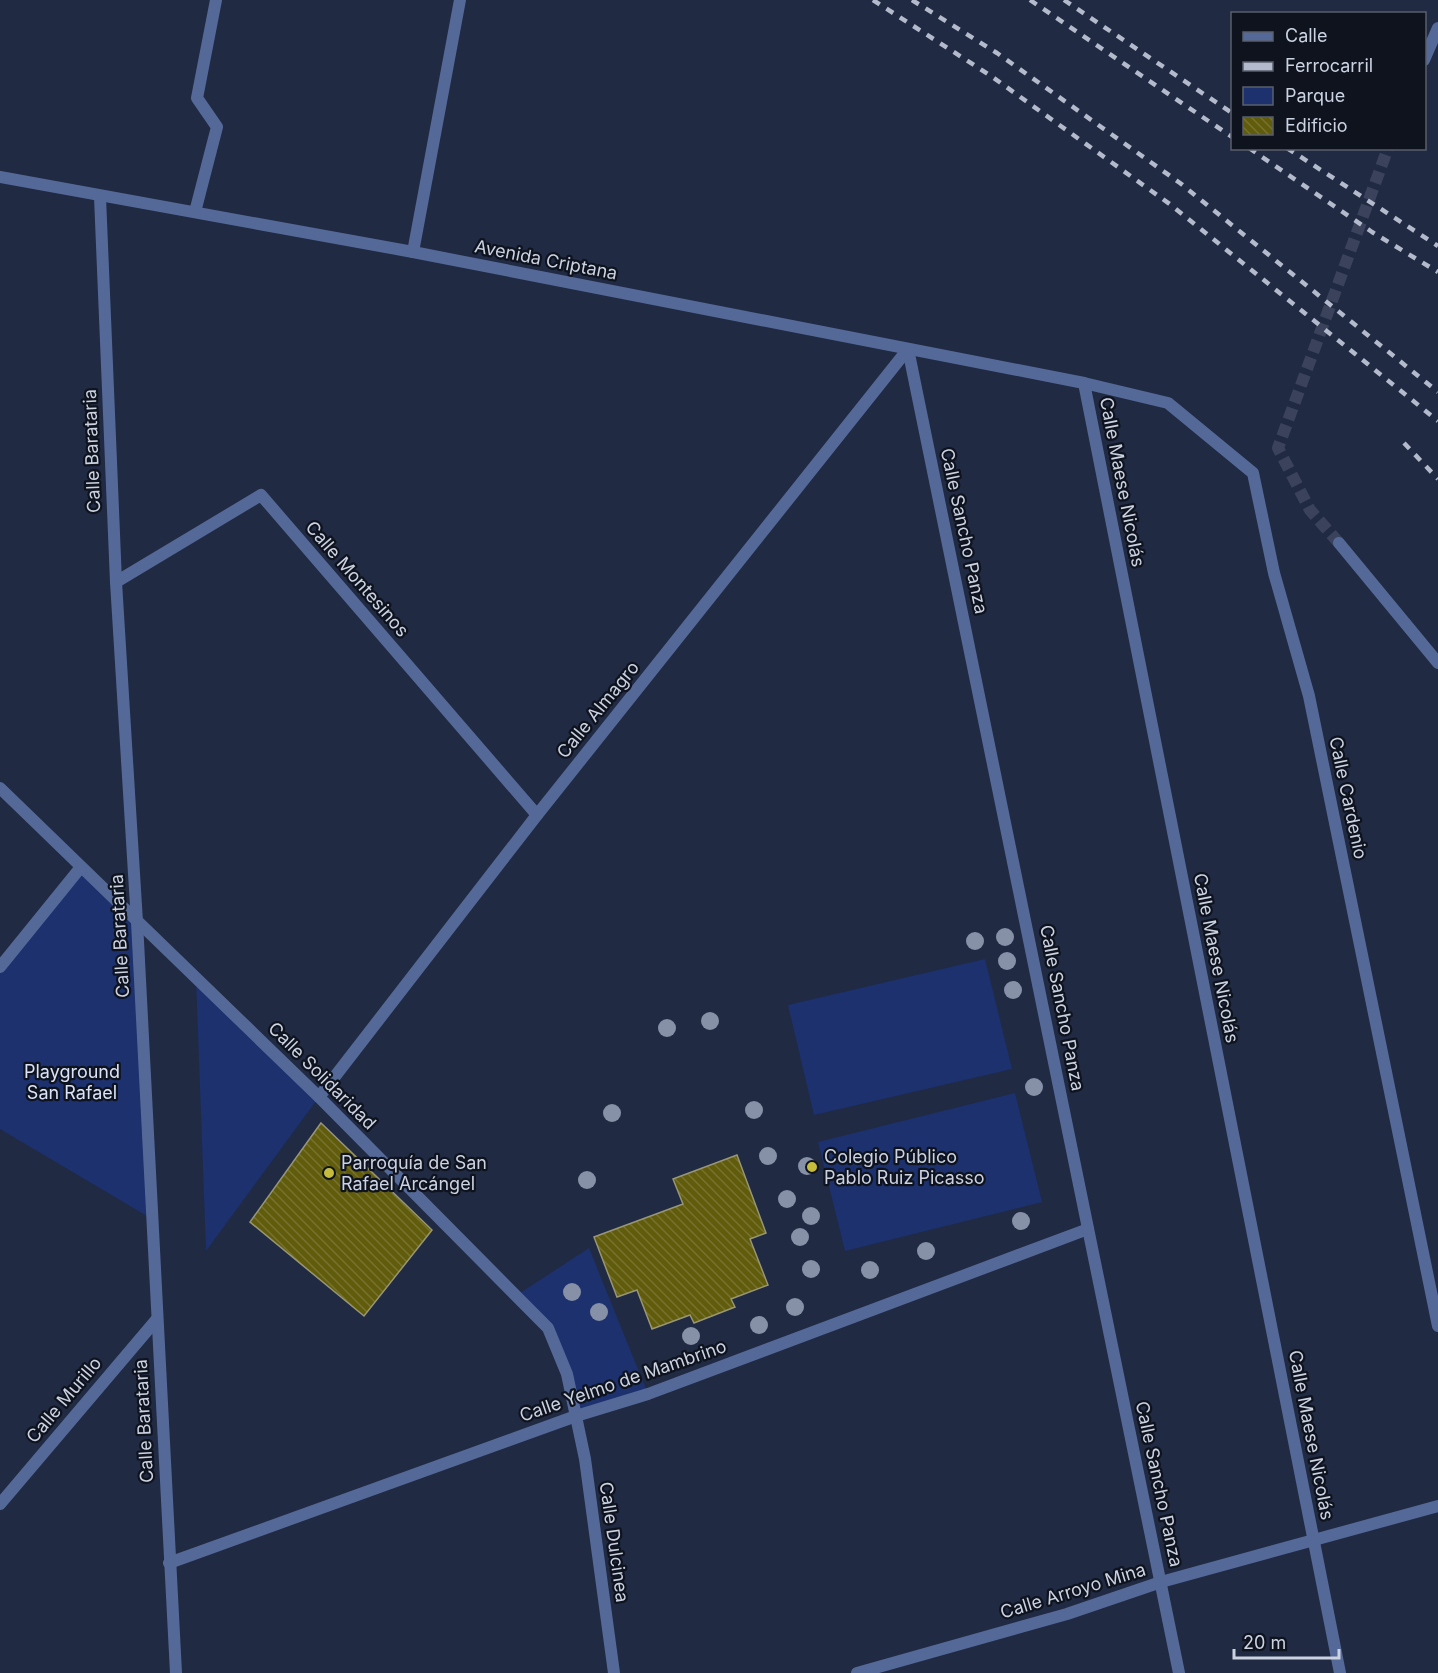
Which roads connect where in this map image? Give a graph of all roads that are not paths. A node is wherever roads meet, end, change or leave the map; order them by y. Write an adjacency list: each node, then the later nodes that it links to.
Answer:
1 (216, 0): 7 (street)
2 (460, 0): 8 (street)
3 (1438, 28): 4 (street)
4 (1426, 58)
5 (0, 177): 6 (street, Avenida Criptana)
6 (100, 197): 7 (street, Avenida Criptana); 12 (street, Calle Barataria)
7 (195, 212): 8 (street, Avenida Criptana)
8 (413, 252): 9 (street, Avenida Criptana)
9 (908, 350): 10 (street, Avenida Criptana); 15 (street, Calle Almagro); 20 (street, Calle Sancho Panza)
10 (1084, 383): 22 (street, Calle Cardenio); 26 (street, Calle Maese Nicolás)
11 (1339, 543): 13 (street)
12 (116, 582): 15 (street, Calle Montesinos); 17 (street, Calle Barataria)
13 (1438, 663)
14 (0, 788): 16 (street, Calle Solidaridad)
15 (537, 815): 19 (street, Calle Almagro)
16 (81, 867): 17 (street, Calle Solidaridad); 18 (street)
17 (137, 922): 19 (street, Calle Solidaridad); 21 (street, Calle Barataria)
18 (0, 967)
19 (319, 1097): 23 (street, Calle Solidaridad)
20 (1088, 1229): 23 (street, Calle Yelmo de Mambrino); 28 (street, Calle Sancho Panza)
21 (156, 1319): 24 (street, Calle Murillo); 27 (street, Calle Barataria)
22 (1438, 1326)
23 (576, 1416): 27 (street, Calle Yelmo de Mambrino); 31 (street, Calle Dulcinea)
24 (0, 1504)
25 (1438, 1506): 26 (street, Calle Arroyo Mina)
26 (1314, 1540): 28 (street, Calle Arroyo Mina); 34 (street, Calle Maese Nicolás)
27 (169, 1563): 30 (street, Calle Barataria)
28 (1161, 1582): 29 (street, Calle Arroyo Mina); 33 (street, Calle Sancho Panza)
29 (879, 1670): 32 (street, Calle Arroyo Mina)
30 (176, 1673)
31 (614, 1673)
32 (857, 1673)
33 (1179, 1673)
34 (1340, 1673)

